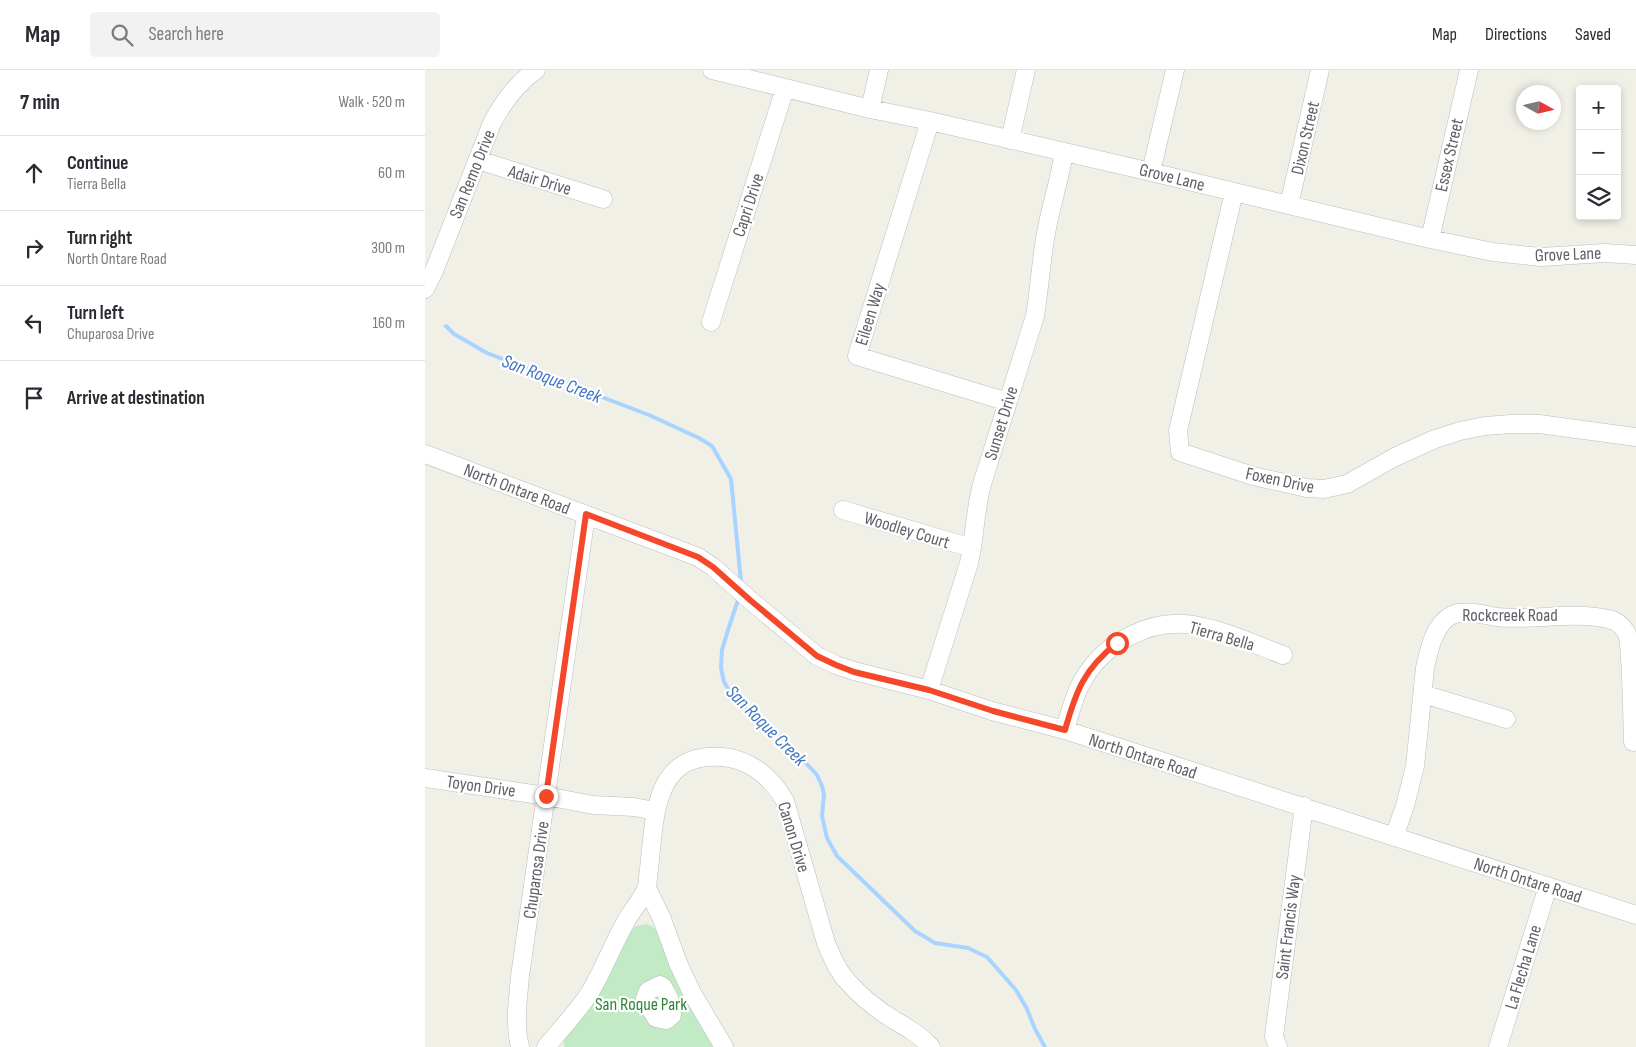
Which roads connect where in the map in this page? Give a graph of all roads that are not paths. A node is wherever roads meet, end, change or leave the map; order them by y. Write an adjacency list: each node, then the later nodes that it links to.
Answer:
1 (536, 70): 14 (street, San Remo Drive)
2 (712, 70): 8 (street, Grove Lane)
3 (879, 70): 10 (street)
4 (1026, 70): 12 (street)
5 (1175, 70): 15 (street)
6 (1320, 70): 18 (street, Dixon Street)
7 (1469, 70): 19 (street, Essex Street)
8 (734, 73): 9 (street, Grove Lane)
9 (785, 88): 10 (street, Grove Lane); 22 (street, Capri Drive)
10 (870, 109): 11 (street, Grove Lane)
11 (930, 121): 12 (street, Grove Lane); 23 (street, Eileen Way)
12 (1010, 140): 13 (street, Grove Lane)
13 (1064, 152): 15 (street, Grove Lane); 23 (street, Sunset Drive)
14 (478, 160): 17 (street, Adair Drive); 21 (street, San Remo Drive)
15 (1151, 172): 16 (street, Grove Lane)
16 (1234, 192): 18 (street, Grove Lane); 24 (street, Foxen Drive)
17 (603, 199)
18 (1289, 205): 19 (street, Grove Lane)
19 (1430, 239): 20 (street, Grove Lane)
20 (1636, 255)
21 (425, 289)
22 (711, 322)
23 (1008, 402): 28 (street, Sunset Drive)
24 (1636, 437)
25 (425, 454): 27 (street, North Ontare Road)
26 (843, 510): 28 (street, Woodley Court)
27 (586, 514): 30 (street, North Ontare Road); 36 (street, Chuparosa Drive)
28 (972, 548): 30 (street, Sunset Drive)
29 (1283, 655): 33 (street, Tierra Bella)
30 (929, 690): 33 (street, North Ontare Road)
31 (1423, 694): 32 (street); 34 (street, Rockcreek Road); 39 (street, Rockcreek Road)
32 (1506, 719)
33 (1065, 730): 37 (street, North Ontare Road)
34 (1633, 742)
35 (425, 778): 36 (street, Toyon Drive)
36 (546, 796): 38 (street, Toyon Drive); 43 (street, Chuparosa Drive)
37 (1304, 806): 39 (street, North Ontare Road); 47 (street, Saint Francis Way)
38 (655, 811): 41 (street, Canon Drive); 46 (street, Canon Drive)
39 (1394, 838): 40 (street, North Ontare Road)
40 (1548, 886): 42 (street, North Ontare Road); 48 (street, La Flecha Lane)
41 (647, 888): 44 (street, Canon Drive); 45 (street)
42 (1636, 915)
43 (520, 1047)
44 (546, 1047)
45 (724, 1047)
46 (931, 1047)
47 (1278, 1047)
48 (1498, 1047)

